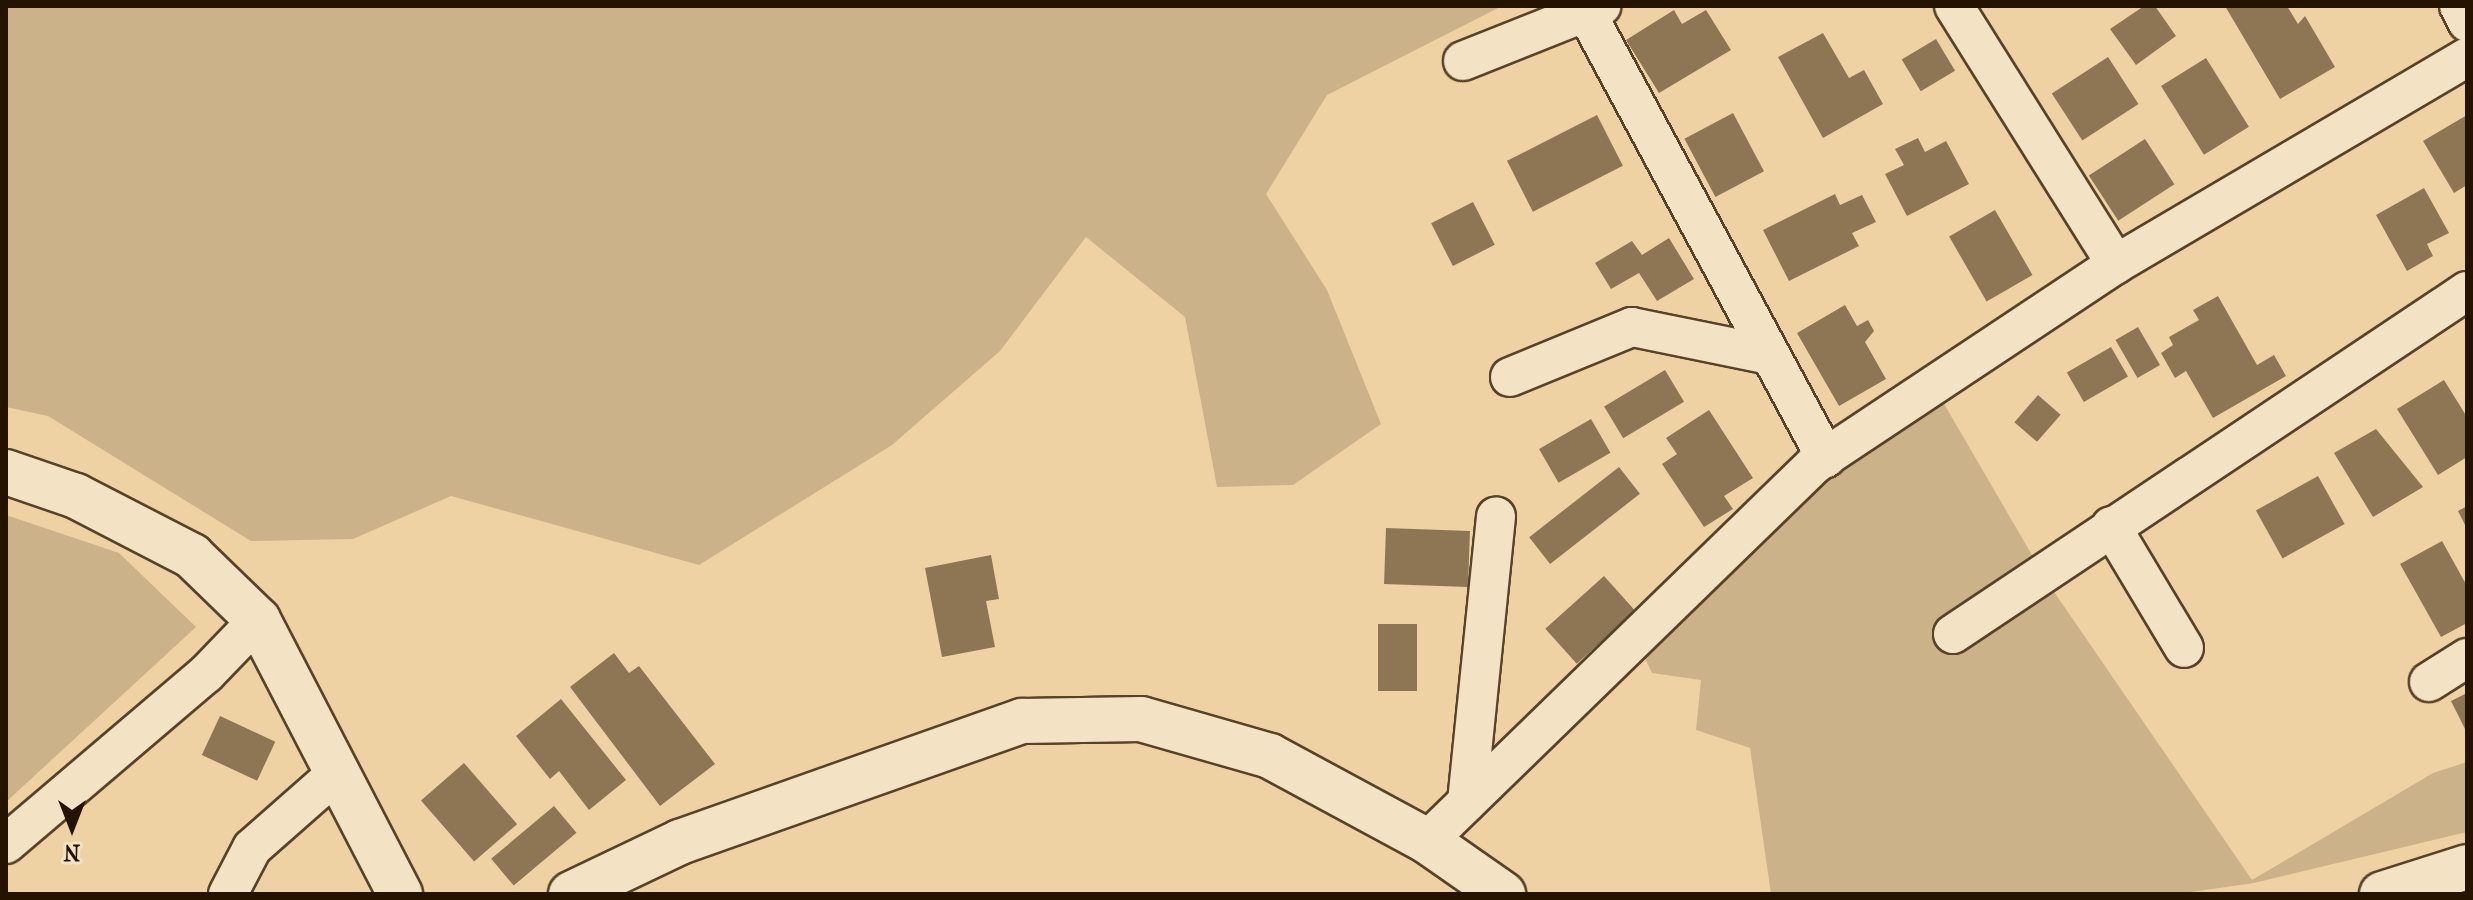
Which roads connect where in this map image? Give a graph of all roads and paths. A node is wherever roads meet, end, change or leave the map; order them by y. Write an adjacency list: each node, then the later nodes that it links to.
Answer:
1 (1954, 6): 7 (street)
2 (2459, 6): 4 (street)
3 (1595, 11): 6 (street); 9 (street)
4 (2467, 22)
5 (2467, 57): 7 (street)
6 (1463, 61)
7 (2116, 264): 11 (street)
8 (2467, 291): 14 (street)
9 (1770, 355): 10 (street); 11 (street)
10 (1510, 377)
11 (1826, 458): 21 (street)
12 (6, 472): 15 (street)
13 (1496, 516): 21 (street)
14 (2111, 526): 16 (street); 17 (street)
15 (258, 620): 20 (street); 23 (street)
16 (1953, 634)
17 (2184, 648)
18 (2467, 658): 19 (street)
19 (2429, 682)
20 (336, 774): 25 (street); 26 (street)
21 (1467, 802): 22 (street)
22 (1427, 841): 27 (street); 28 (street)
23 (6, 844)
24 (2467, 867): 29 (street)
25 (228, 894)
26 (400, 894)
27 (571, 894)
28 (1503, 894)
29 (2382, 894)

